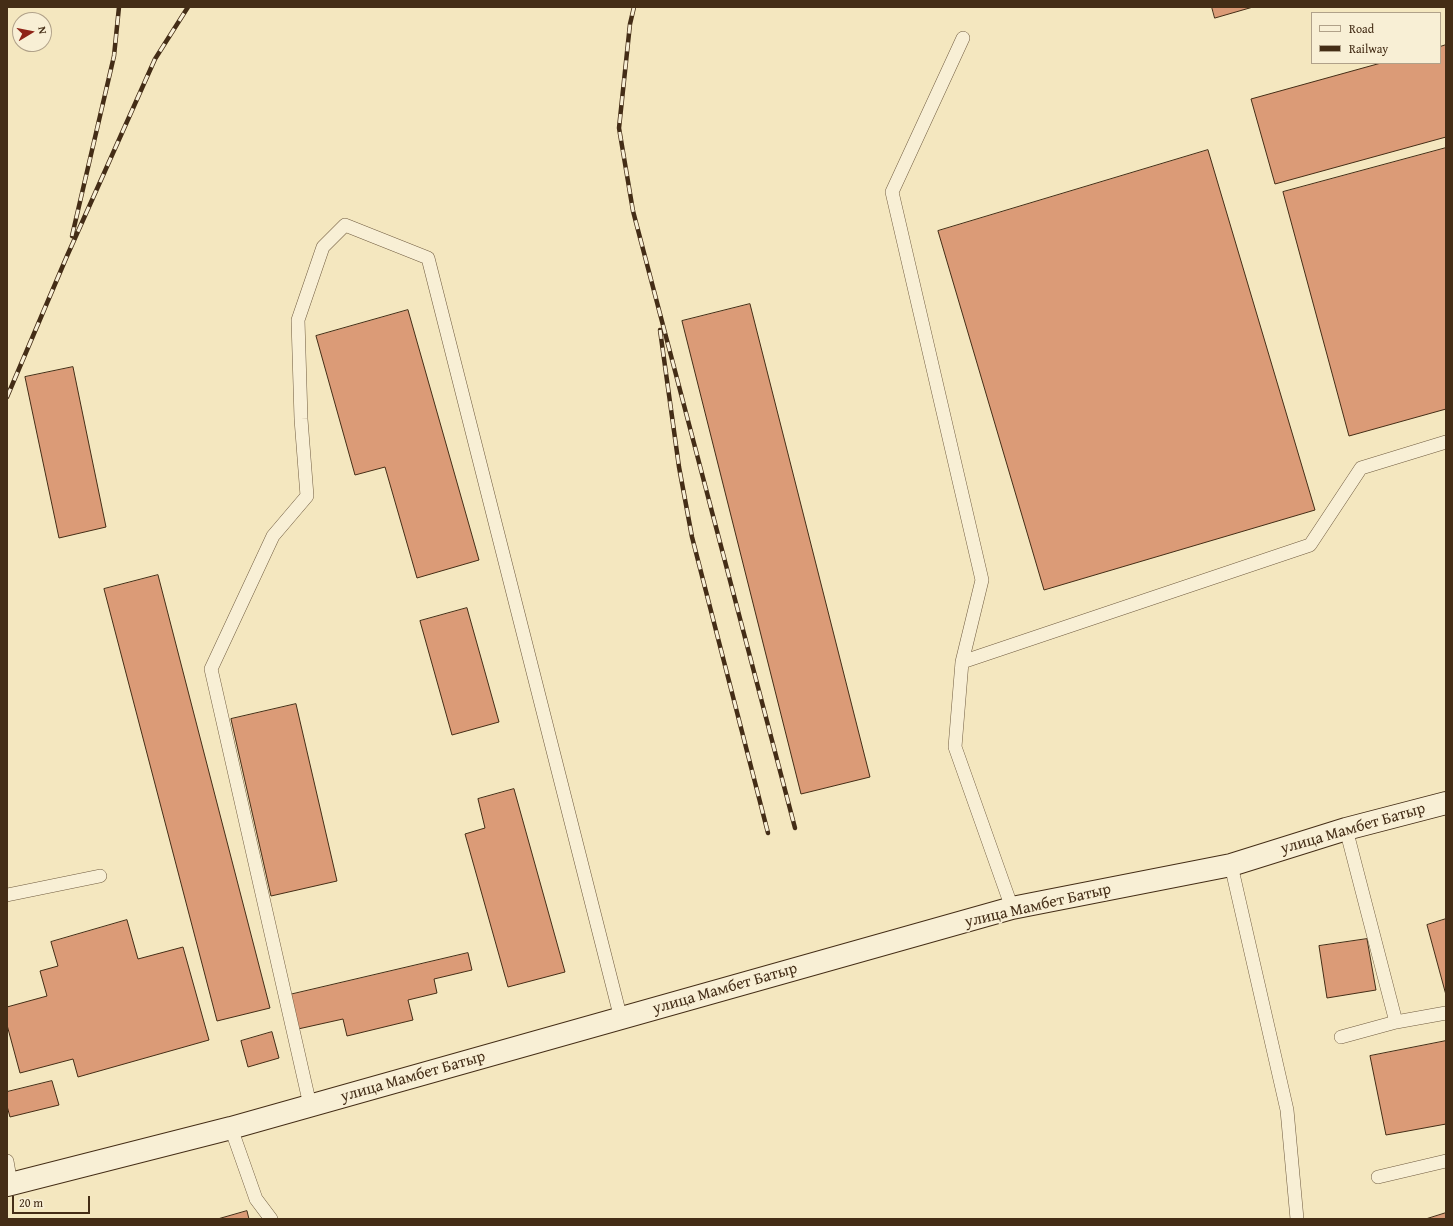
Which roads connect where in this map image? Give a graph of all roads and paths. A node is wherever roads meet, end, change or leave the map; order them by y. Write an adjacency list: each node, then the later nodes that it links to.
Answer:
1 (963, 38): 3 (lane)
2 (1446, 442): 3 (lane)
3 (962, 662): 9 (lane)
4 (1446, 803): 5 (main road, улица Мамбет Батыр)
5 (1346, 830): 6 (main road, улица Мамбет Батыр); 12 (lane)
6 (1231, 865): 9 (main road, улица Мамбет Батыр); 21 (lane)
7 (100, 876): 8 (lane)
8 (7, 895)
9 (1012, 908): 11 (main road, улица Мамбет Батыр)
10 (1446, 1013): 12 (lane)
11 (620, 1019): 14 (main road, улица Мамбет Батыр); 14 (lane)
12 (1396, 1022): 13 (lane)
13 (1342, 1037)
14 (310, 1105): 15 (main road, улица Мамбет Батыр)
15 (231, 1128): 19 (main road, улица Мамбет Батыр); 20 (lane)
16 (7, 1161): 19 (lane)
17 (1446, 1161): 18 (lane)
18 (1378, 1177)
19 (9, 1185)
20 (271, 1219)
21 (1298, 1219)

